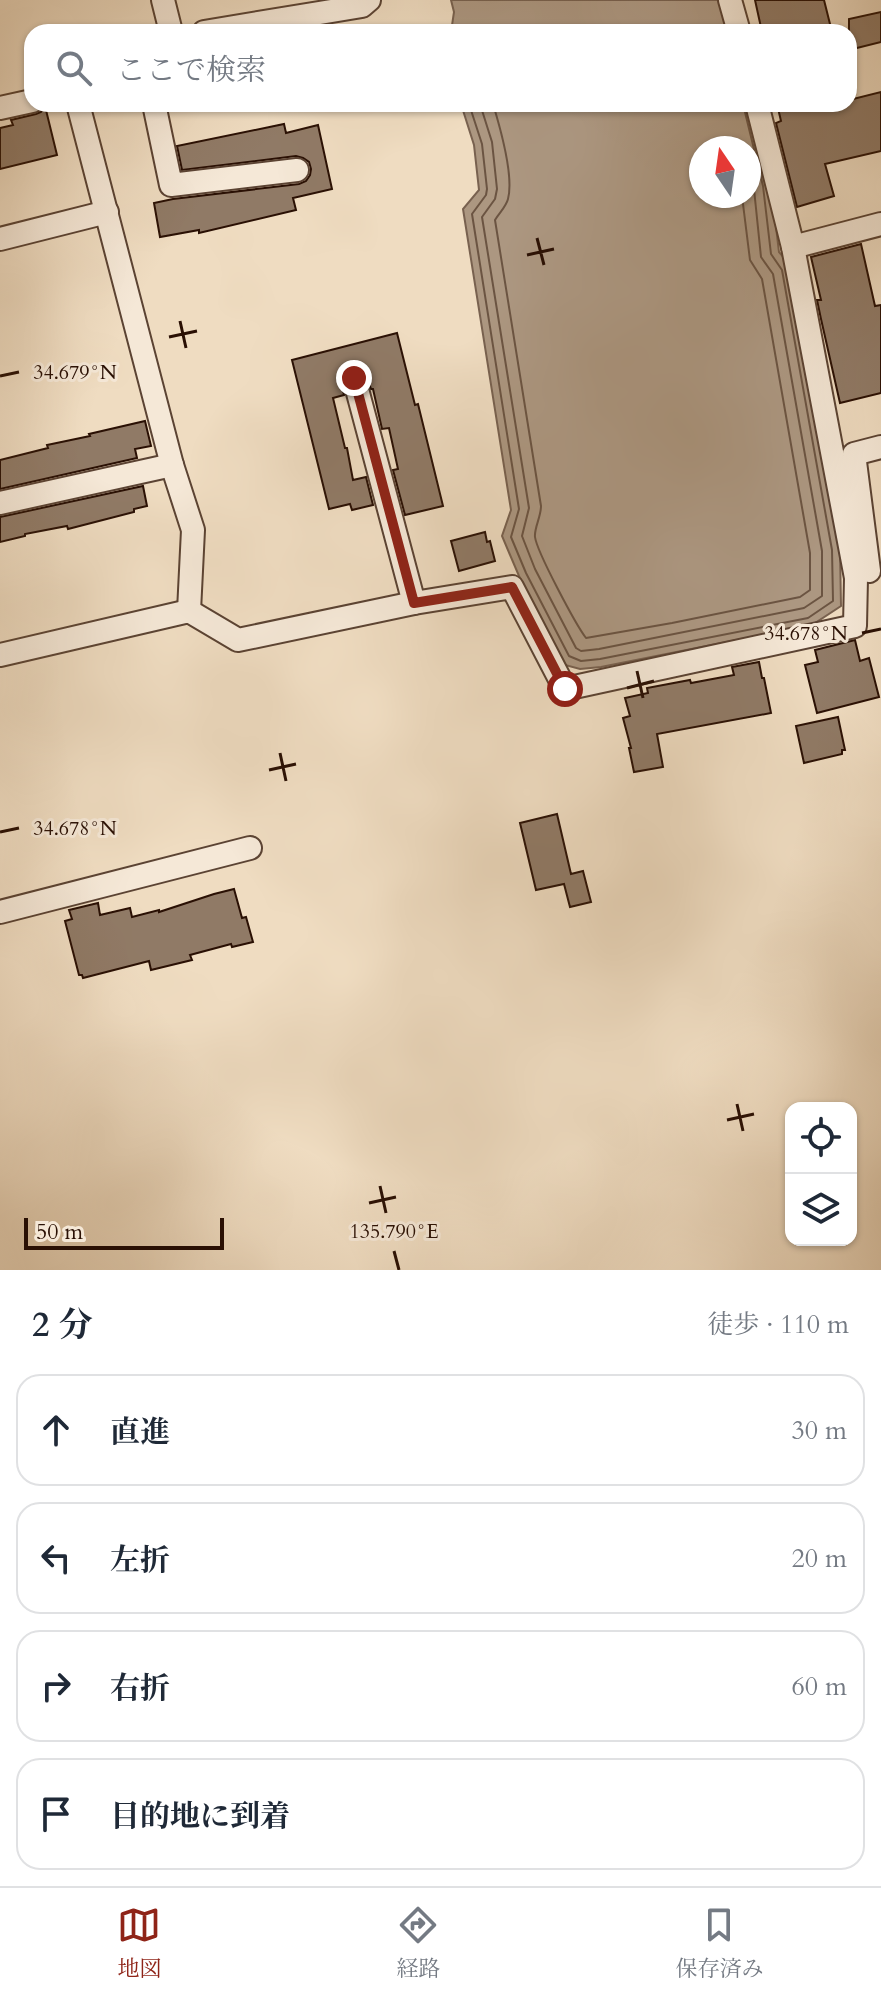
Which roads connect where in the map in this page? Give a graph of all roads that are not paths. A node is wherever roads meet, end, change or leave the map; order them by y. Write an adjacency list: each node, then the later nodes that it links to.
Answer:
1 (163, 0): 4 (street)
2 (369, 0): 5 (street)
3 (730, 0): 6 (street)
4 (169, 24)
5 (253, 24)
6 (737, 24)
7 (24, 103): 8 (street)
8 (0, 108)
9 (80, 112): 13 (street)
10 (156, 112): 12 (street)
11 (759, 112): 16 (street)
12 (297, 170)
13 (107, 212): 15 (street); 19 (street)
14 (881, 224): 16 (street)
15 (0, 239)
16 (793, 247): 21 (street)
17 (354, 378): 22 (street)
18 (881, 447): 21 (street)
19 (172, 465): 20 (street); 23 (street)
20 (0, 503)
21 (856, 578): 22 (street)
22 (414, 603): 23 (street)
23 (189, 611): 24 (street)
24 (0, 655)
25 (250, 848): 26 (street)
26 (0, 912)

